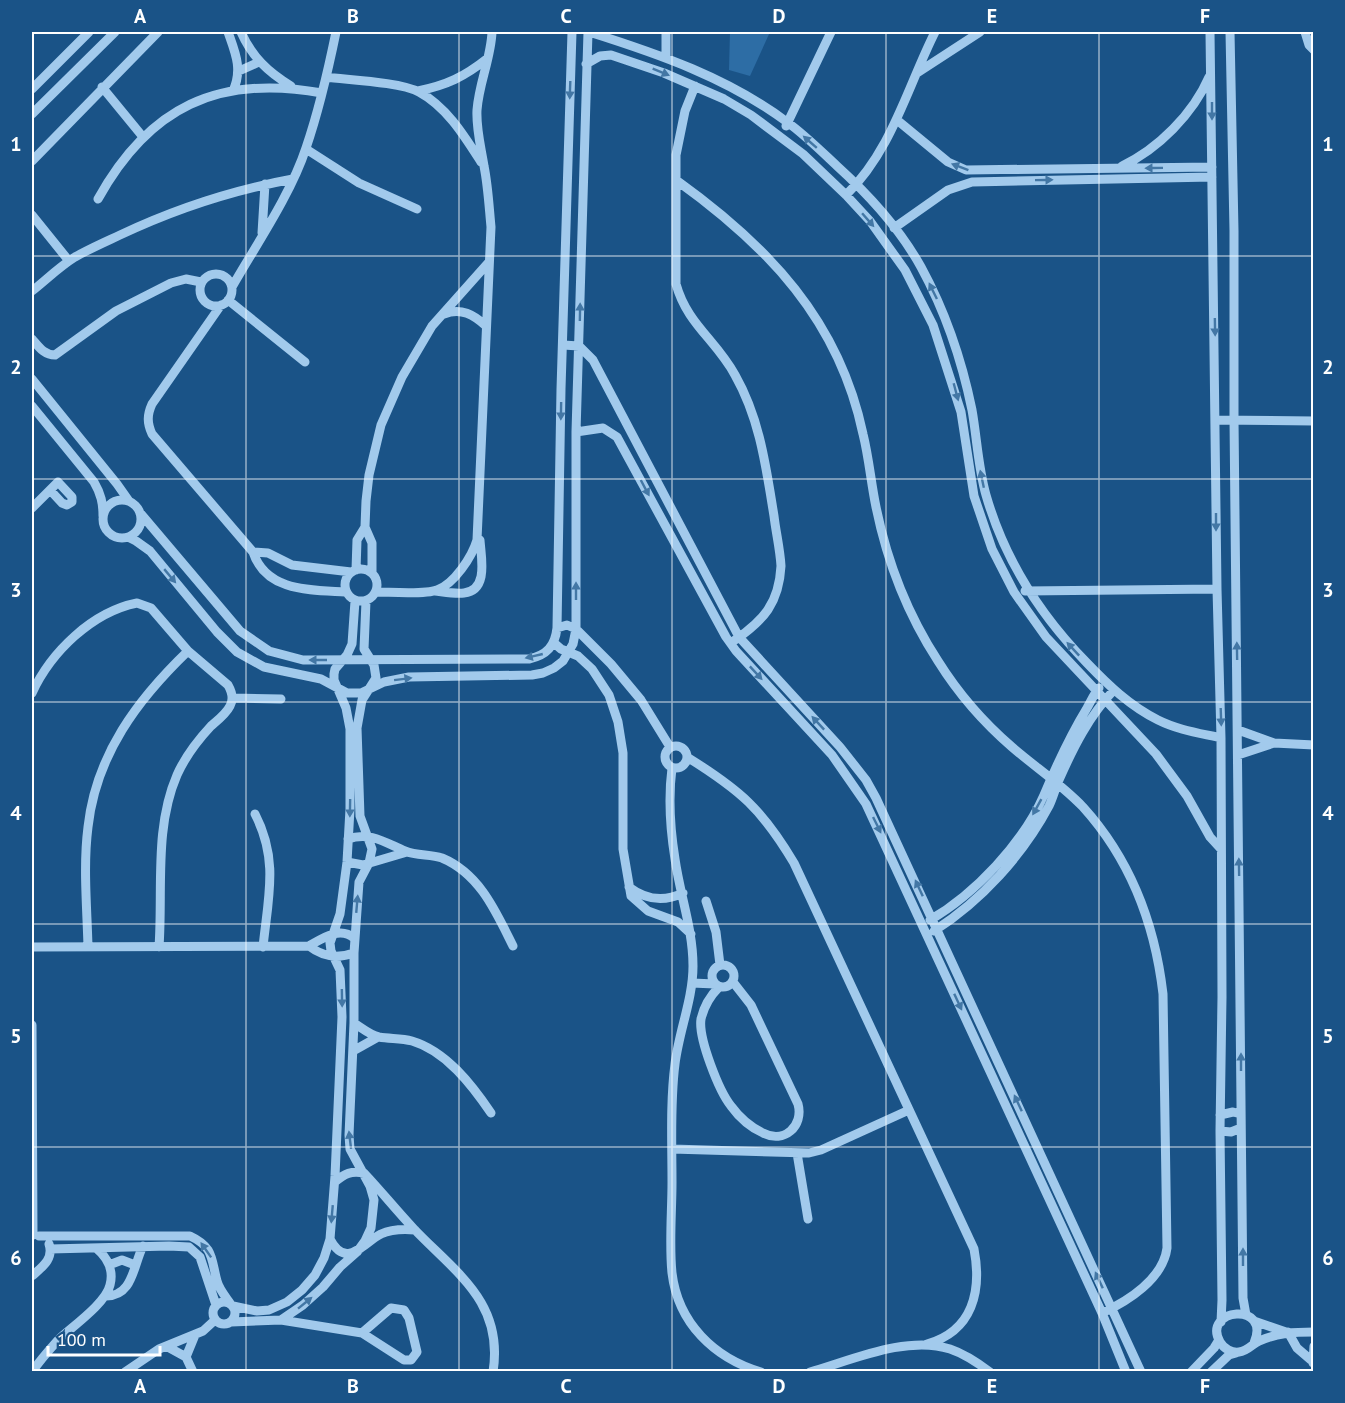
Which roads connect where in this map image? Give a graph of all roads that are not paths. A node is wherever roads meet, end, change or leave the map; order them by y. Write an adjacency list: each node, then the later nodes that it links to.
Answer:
1 (89, 32): 31 (street)
2 (115, 32): 35 (street)
3 (158, 32): 29 (street)
4 (228, 32): 24 (street)
5 (241, 32): 21 (street)
6 (336, 32): 27 (street)
7 (492, 32): 19 (street)
8 (572, 32): 67 (street, one-way to 67)
9 (589, 32): 17 (street); 23 (street)
10 (666, 32): 20 (street)
11 (831, 32): 37 (street)
12 (935, 32): 26 (street)
13 (980, 32): 26 (street)
14 (1210, 32): 25 (street)
15 (1230, 32): 62 (street)
16 (1305, 32): 18 (street)
17 (640, 48): 20 (street); 22 (street)
18 (1314, 51)
19 (488, 58): 33 (street); 42 (street)
20 (666, 58): 37 (street)
21 (259, 62): 24 (street); 30 (street)
22 (636, 62): 23 (street); 28 (street, one-way to 28)
23 (586, 64): 68 (street, one-way to 23)
24 (239, 71): 32 (street)
25 (1212, 72): 43 (street, one-way to 43); 44 (street)
26 (916, 73): 36 (street)
27 (326, 78): 33 (street); 34 (street)
28 (695, 86): 38 (street); 47 (street)
29 (102, 87): 39 (street); 41 (street)
30 (293, 88): 32 (street); 34 (street)
31 (32, 89)
32 (233, 91): 39 (street)
33 (418, 91): 42 (street)
34 (322, 93): 40 (street)
35 (32, 114)
36 (897, 120): 44 (street, one-way to 36); 49 (street)
37 (788, 123): 38 (street); 49 (street, one-way to 37)
38 (780, 136): 50 (street)
39 (143, 137): 51 (street)
40 (306, 149): 46 (street); 52 (street)
41 (32, 161)
42 (484, 166): 57 (street)
43 (1212, 166): 44 (street, one-way to 44); 45 (street)
44 (1118, 168)
45 (1212, 177): 54 (street, one-way to 45); 61 (street)
46 (293, 179): 48 (street); 55 (street)
47 (676, 180): 105 (street); 129 (street)
48 (265, 184): 55 (street); 56 (street)
49 (857, 184): 50 (street); 54 (street)
50 (846, 195): 98 (street, one-way to 98)
51 (98, 199)
52 (417, 209)
53 (32, 215): 56 (street)
54 (894, 228): 95 (street, one-way to 54)
55 (261, 236): 59 (street)
56 (69, 261): 60 (street)
57 (489, 262): 64 (street); 65 (street)
58 (201, 282): 59 (street); 63 (street); 66 (street)
59 (232, 287): 63 (street)
60 (32, 291)
61 (1214, 299): 62 (street); 75 (street, one-way to 75)
62 (1233, 299): 74 (street)
63 (225, 302): 69 (street); 90 (street)
64 (442, 315): 65 (street); 87 (street)
65 (486, 326): 88 (street)
66 (32, 339)
67 (563, 345): 68 (street); 71 (street)
68 (579, 346): 72 (street); 77 (street)
69 (305, 362)
70 (32, 379): 83 (street)
71 (561, 389): 72 (street); 103 (street, one-way to 103)
72 (578, 389): 78 (street)
73 (32, 406): 86 (street)
74 (1234, 419): 75 (street); 76 (street); 121 (street, one-way to 74)
75 (1215, 420): 93 (street, one-way to 93)
76 (1314, 421)
77 (629, 431): 79 (street); 80 (street)
78 (576, 432): 79 (street); 104 (street, one-way to 78)
79 (617, 437): 81 (street)
80 (637, 447): 81 (street); 105 (street)
81 (627, 453): 107 (street, one-way to 107)
82 (50, 490): 84 (street)
83 (129, 501): 85 (street); 86 (street)
84 (32, 508)
85 (141, 514): 89 (street); 110 (street, one-way to 85)
86 (103, 516): 89 (street)
87 (365, 527): 91 (street); 92 (street)
88 (479, 530): 94 (street); 94 (street)
89 (128, 537): 115 (street, one-way to 115)
90 (253, 552): 91 (street); 96 (street)
91 (353, 571): 92 (street); 96 (street)
92 (372, 573): 97 (street)
93 (1216, 589): 95 (street); 122 (street, one-way to 122)
94 (435, 591): 97 (street)
95 (1027, 591): 98 (street); 112 (street, one-way to 95)
96 (345, 592): 99 (street)
97 (376, 592): 100 (street)
98 (1014, 592): 116 (street)
99 (355, 601): 100 (street); 101 (street)
100 (366, 601): 102 (street)
101 (354, 622): 102 (street); 110 (street)
102 (365, 622): 111 (street)
103 (557, 628): 104 (street); 106 (street)
104 (576, 629): 109 (street); 125 (street)
105 (739, 637): 107 (street); 142 (street, one-way to 105)
106 (554, 643): 109 (street); 111 (street, one-way to 111)
107 (730, 643): 143 (street, one-way to 143)
108 (188, 651): 117 (street); 118 (street); 152 (street)
109 (570, 651): 113 (street, one-way to 109); 137 (street)
110 (343, 659): 111 (street); 115 (street)
111 (370, 659): 113 (street)
112 (1104, 682): 114 (street); 116 (street)
113 (369, 690): 115 (street); 131 (street)
114 (1114, 690): 120 (street); 122 (street)
115 (340, 691): 132 (street, one-way to 132)
116 (1096, 692): 120 (street); 129 (street)
117 (32, 693)
118 (233, 698): 119 (street); 153 (street)
119 (281, 699)
120 (1104, 700): 129 (street); 133 (street)
121 (1238, 730): 123 (street); 126 (street)
122 (1221, 738): 133 (street)
123 (1274, 743): 124 (street); 126 (street)
124 (1314, 745)
125 (670, 747): 127 (street); 128 (street)
126 (1238, 755): 140 (street, one-way to 126)
127 (687, 757): 128 (street); 166 (street)
128 (672, 768): 138 (street)
129 (1054, 780): 142 (street, one-way to 142); 144 (street); 191 (street)
130 (255, 814): 154 (street)
131 (368, 836): 132 (street); 134 (street); 136 (street)
132 (348, 838): 135 (street)
133 (1221, 849): 141 (street)
134 (407, 852): 136 (street); 150 (street)
135 (347, 862): 136 (street); 145 (street)
136 (369, 863): 148 (street, one-way to 136)
137 (629, 887): 138 (street); 146 (street)
138 (683, 893): 146 (street)
139 (706, 901): 157 (street)
140 (1240, 908): 141 (street); 168 (street, one-way to 140)
141 (1221, 909): 169 (street)
142 (933, 919): 143 (street); 144 (street)
143 (922, 925): 147 (street)
144 (938, 929): 147 (street); 191 (street, one-way to 144)
145 (334, 934): 148 (street); 149 (street); 156 (street)
146 (691, 934): 158 (street)
147 (927, 936): 192 (street, one-way to 192)
148 (354, 938): 155 (street)
149 (309, 946): 154 (street); 156 (street)
150 (513, 946)
151 (32, 947): 152 (street)
152 (87, 947): 153 (street)
153 (159, 947): 154 (street)
154 (263, 947)
155 (354, 953): 156 (street); 162 (street)
156 (334, 957): 175 (street, one-way to 175)
157 (717, 967): 158 (street); 159 (street); 161 (street)
158 (693, 969): 160 (street)
159 (733, 982): 161 (street); 161 (street)
160 (692, 983): 161 (street); 172 (street)
161 (717, 986)
162 (354, 1023): 164 (street); 165 (street)
163 (32, 1025): 178 (street)
164 (378, 1037): 165 (street); 167 (street)
165 (353, 1051): 174 (street, one-way to 165)
166 (909, 1110): 173 (street); 198 (street)
167 (491, 1113)
168 (1241, 1114): 169 (street); 170 (street)
169 (1220, 1115): 171 (street)
170 (1241, 1128): 171 (street); 193 (street, one-way to 170)
171 (1220, 1131): 197 (street)
172 (672, 1149): 173 (street); 216 (street)
173 (797, 1153): 176 (street)
174 (364, 1173): 175 (street); 177 (street); 183 (street)
175 (335, 1182): 179 (street, one-way to 179)
176 (808, 1219)
177 (415, 1230): 183 (street); 215 (street)
178 (35, 1236): 182 (street); 189 (street, one-way to 178)
179 (330, 1239): 183 (street); 189 (street)
180 (143, 1246): 181 (street); 185 (street); 190 (street)
181 (96, 1248): 182 (street); 184 (street)
182 (50, 1249): 186 (street)
183 (357, 1252): 195 (street, one-way to 183)
184 (109, 1265): 185 (street); 188 (street)
185 (135, 1265): 188 (street)
186 (36, 1268): 187 (street)
187 (32, 1276)
188 (105, 1296): 212 (street)
189 (231, 1304): 190 (street); 196 (street)
190 (216, 1305): 194 (street)
191 (1113, 1308): 192 (street); 220 (street)
192 (1102, 1313): 219 (street)
193 (1250, 1318): 197 (street); 199 (street); 204 (street)
194 (215, 1320): 196 (street); 202 (street)
195 (282, 1320): 196 (street); 201 (street)
196 (231, 1322)
197 (1221, 1322): 203 (street)
198 (956, 1330): 205 (street); 208 (street)
199 (1288, 1332): 200 (street); 204 (street); 211 (street)
200 (1314, 1332)
201 (362, 1333): 201 (street)
202 (195, 1335): 206 (street); 210 (street)
203 (1219, 1340): 209 (street); 221 (street)
204 (1254, 1343): 209 (street)
205 (927, 1344): 208 (street); 217 (street)
206 (166, 1346): 210 (street); 213 (street)
207 (1314, 1346): 211 (street)
208 (961, 1353): 218 (street)
209 (1236, 1353): 222 (street)
210 (186, 1357): 214 (street)
211 (1312, 1363)
212 (32, 1371)
213 (125, 1371)
214 (194, 1371)
215 (493, 1371)
216 (761, 1371)
217 (810, 1371)
218 (990, 1371)
219 (1126, 1371)
220 (1141, 1371)
221 (1191, 1371)
222 (1211, 1371)

